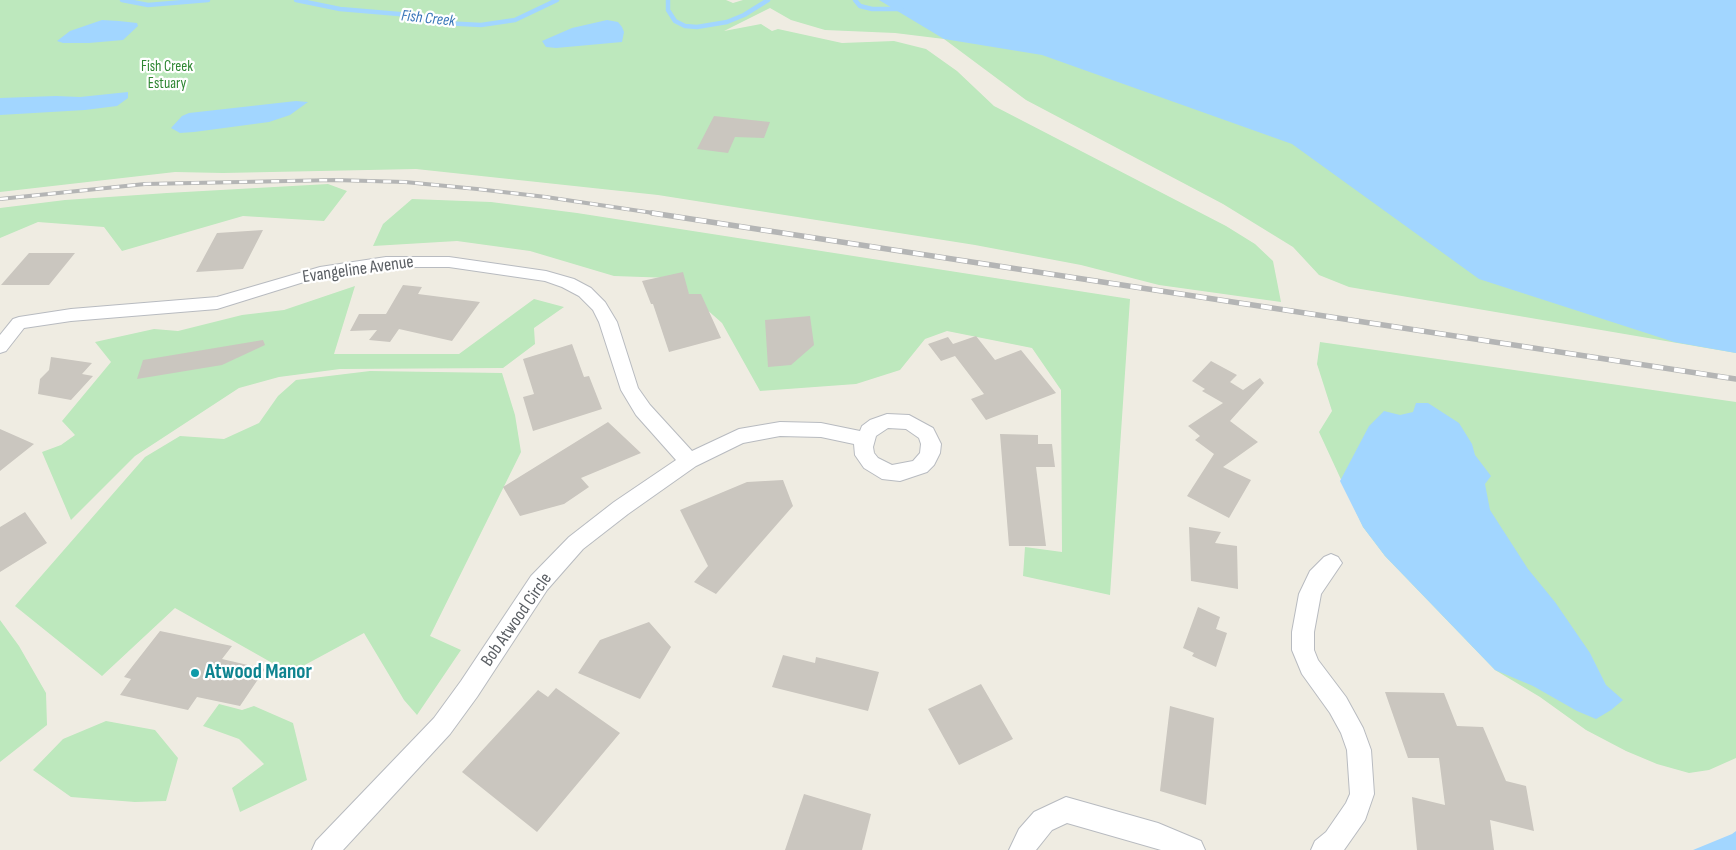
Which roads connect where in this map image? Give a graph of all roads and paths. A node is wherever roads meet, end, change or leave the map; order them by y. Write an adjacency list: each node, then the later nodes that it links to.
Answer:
1 (0, 347): 3 (street, Evangeline Avenue)
2 (865, 439): 3 (street, Bob Atwood Circle)
3 (689, 460): 6 (street, Bob Atwood Circle)
4 (1331, 563): 9 (street)
5 (1066, 810): 7 (street); 8 (street)
6 (325, 850)
7 (1022, 850)
8 (1192, 850)
9 (1324, 850)

